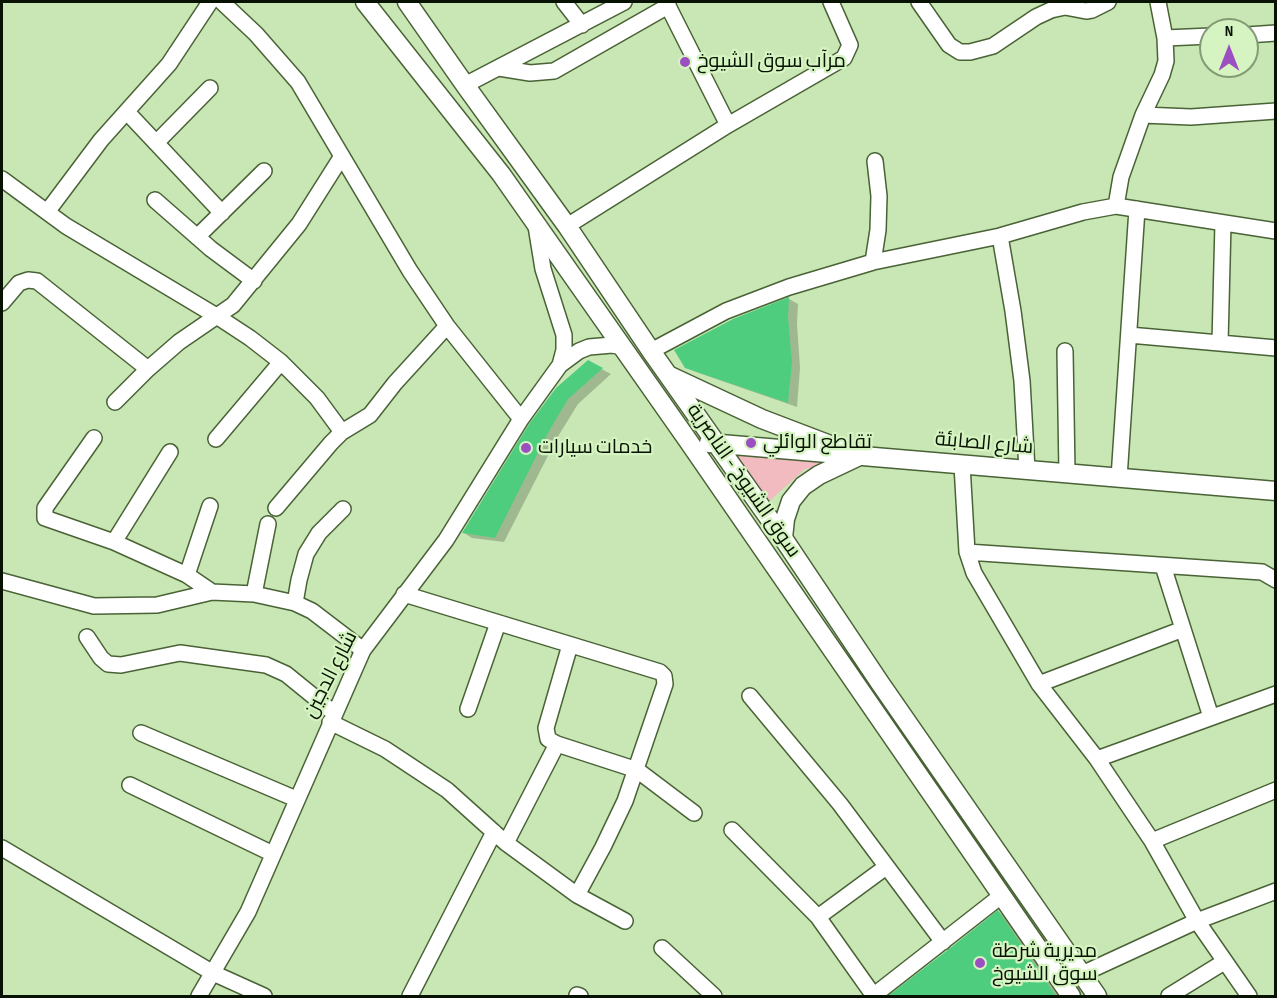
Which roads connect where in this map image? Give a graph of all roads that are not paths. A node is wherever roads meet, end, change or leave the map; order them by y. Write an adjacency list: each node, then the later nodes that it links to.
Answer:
1 (210, 2): 21 (street)
2 (222, 2): 25 (street)
3 (407, 2): 18 (main road, سوق الشيوخ - الناصرية)
4 (564, 2): 12 (street)
5 (624, 2): 12 (street)
6 (831, 2): 23 (street)
7 (919, 2): 8 (street)
8 (1108, 2)
9 (1158, 2): 16 (street)
10 (369, 3): 35 (main road, سوق الشيوخ - الناصرية)
11 (668, 4): 17 (street); 23 (street)
12 (582, 25): 17 (street)
13 (1275, 33): 14 (street)
14 (1259, 34)
15 (1199, 37): 16 (street)
16 (1165, 39): 22 (street)
17 (499, 68): 18 (street)
18 (465, 85): 36 (main road, سوق الشيوخ - الناصرية)
19 (210, 88): 24 (street)
20 (1275, 111): 22 (street)
21 (127, 112): 24 (street); 32 (street)
22 (1143, 115): 30 (street)
23 (728, 125): 36 (street)
24 (156, 143): 33 (street)
25 (342, 156): 41 (street); 44 (street)
26 (875, 161): 40 (street)
27 (264, 171): 33 (street)
28 (2, 179): 32 (street)
29 (155, 200): 39 (street)
30 (1116, 206): 31 (street); 38 (street)
31 (1137, 209): 34 (street); 45 (street)
32 (46, 212): 43 (street)
33 (222, 213): 39 (street)
34 (1223, 223): 37 (street); 46 (street)
35 (536, 226): 47 (main road, سوق الشيوخ - الناصرية); 52 (street, شارع الدجين)
36 (567, 226): 49 (main road, سوق الشيوخ - الناصرية)
37 (1275, 231)
38 (1000, 236): 40 (street); 65 (street)
39 (197, 237): 41 (street)
40 (873, 262): 49 (street)
41 (254, 281): 43 (street)
42 (2, 303): 53 (street)
43 (218, 317): 51 (street); 53 (street)
44 (447, 326): 56 (street); 57 (street)
45 (1129, 335): 46 (street); 67 (street)
46 (1220, 343): 48 (street)
47 (623, 347): 52 (street, شارع الدجين); 60 (main road, سوق الشيوخ - الناصرية)
48 (1275, 348)
49 (651, 351): 54 (main road, سوق الشيوخ - الناصرية)
50 (1065, 351): 66 (street)
51 (281, 362): 57 (street); 59 (street)
52 (560, 365): 56 (street, شارع الدجين)
53 (148, 369): 55 (street)
54 (669, 376): 61 (main road, سوق الشيوخ - الناصرية); 63 (main road)
55 (115, 402)
56 (521, 419): 82 (street, شارع الدجين)
57 (342, 432): 70 (street)
58 (94, 438): 74 (street)
59 (216, 439)
60 (689, 442): 61 (main road, شارع الصابئة); 112 (main road, سوق الشيوخ - الناصرية)
61 (716, 444): 63 (main road, شارع الصابئة); 73 (main road, سوق الشيوخ - الناصرية)
62 (170, 452): 74 (street)
63 (859, 456): 64 (main road, شارع الصابئة); 73 (main road)
64 (962, 465): 65 (main road, شارع الصابئة); 75 (street)
65 (1027, 470): 66 (main road, شارع الصابئة)
66 (1067, 473): 67 (main road, شارع الصابئة)
67 (1119, 478): 68 (main road, شارع الصابئة)
68 (1275, 491)
69 (210, 506): 77 (street)
70 (276, 508)
71 (343, 509): 83 (street)
72 (268, 524): 81 (street)
73 (783, 538): 120 (main road, سوق الشيوخ - الناصرية)
74 (114, 542): 77 (street)
75 (967, 552): 76 (street); 89 (street)
76 (1162, 566): 78 (street); 85 (street)
77 (187, 575): 80 (street)
78 (1275, 580)
79 (2, 581): 80 (street)
80 (212, 592): 81 (street)
81 (254, 594): 83 (street)
82 (404, 594): 84 (street); 88 (street, شارع الدجين)
83 (296, 603): 88 (street)
84 (498, 623): 87 (street); 92 (street)
85 (1183, 629): 89 (street); 93 (street)
86 (87, 637): 94 (street)
87 (570, 645): 96 (street); 98 (street)
88 (363, 651): 94 (street, شارع الدجين)
89 (1039, 684): 97 (street)
90 (1275, 694): 93 (street)
91 (750, 696): 109 (street)
92 (468, 709)
93 (1211, 717): 97 (street)
94 (332, 718): 101 (street, شارع الدجين); 104 (street)
95 (141, 733): 101 (street)
96 (557, 744): 98 (street); 106 (street)
97 (1097, 759): 105 (street)
98 (637, 771): 102 (street); 111 (street)
99 (129, 785): 108 (street)
100 (1275, 790): 105 (street)
101 (296, 799): 108 (street, شارع الدجين)
102 (694, 813)
103 (732, 830): 113 (street)
104 (494, 832): 106 (street); 123 (street)
105 (1152, 841): 115 (street)
106 (506, 843): 111 (street)
107 (2, 848): 119 (street)
108 (273, 854): 119 (street, شارع الدجين)
109 (886, 867): 113 (street); 116 (street)
110 (1275, 891): 115 (street)
111 (577, 895): 114 (street)
112 (1001, 896): 116 (street); 126 (main road, سوق الشيوخ - الناصرية)
113 (818, 917): 125 (street)
114 (625, 921)
115 (1197, 921): 118 (street); 120 (street)
116 (943, 942): 125 (street)
117 (662, 948): 124 (street)
118 (1224, 962): 128 (street); 129 (street)
119 (213, 974): 121 (street, شارع الدجين); 122 (street)
120 (1082, 974): 127 (main road, سوق الشيوخ - الناصرية)
121 (199, 996)
122 (264, 996)
123 (410, 996)
124 (714, 996)
125 (874, 996)
126 (1071, 996)
127 (1097, 996)
128 (1169, 996)
129 (1249, 996)

